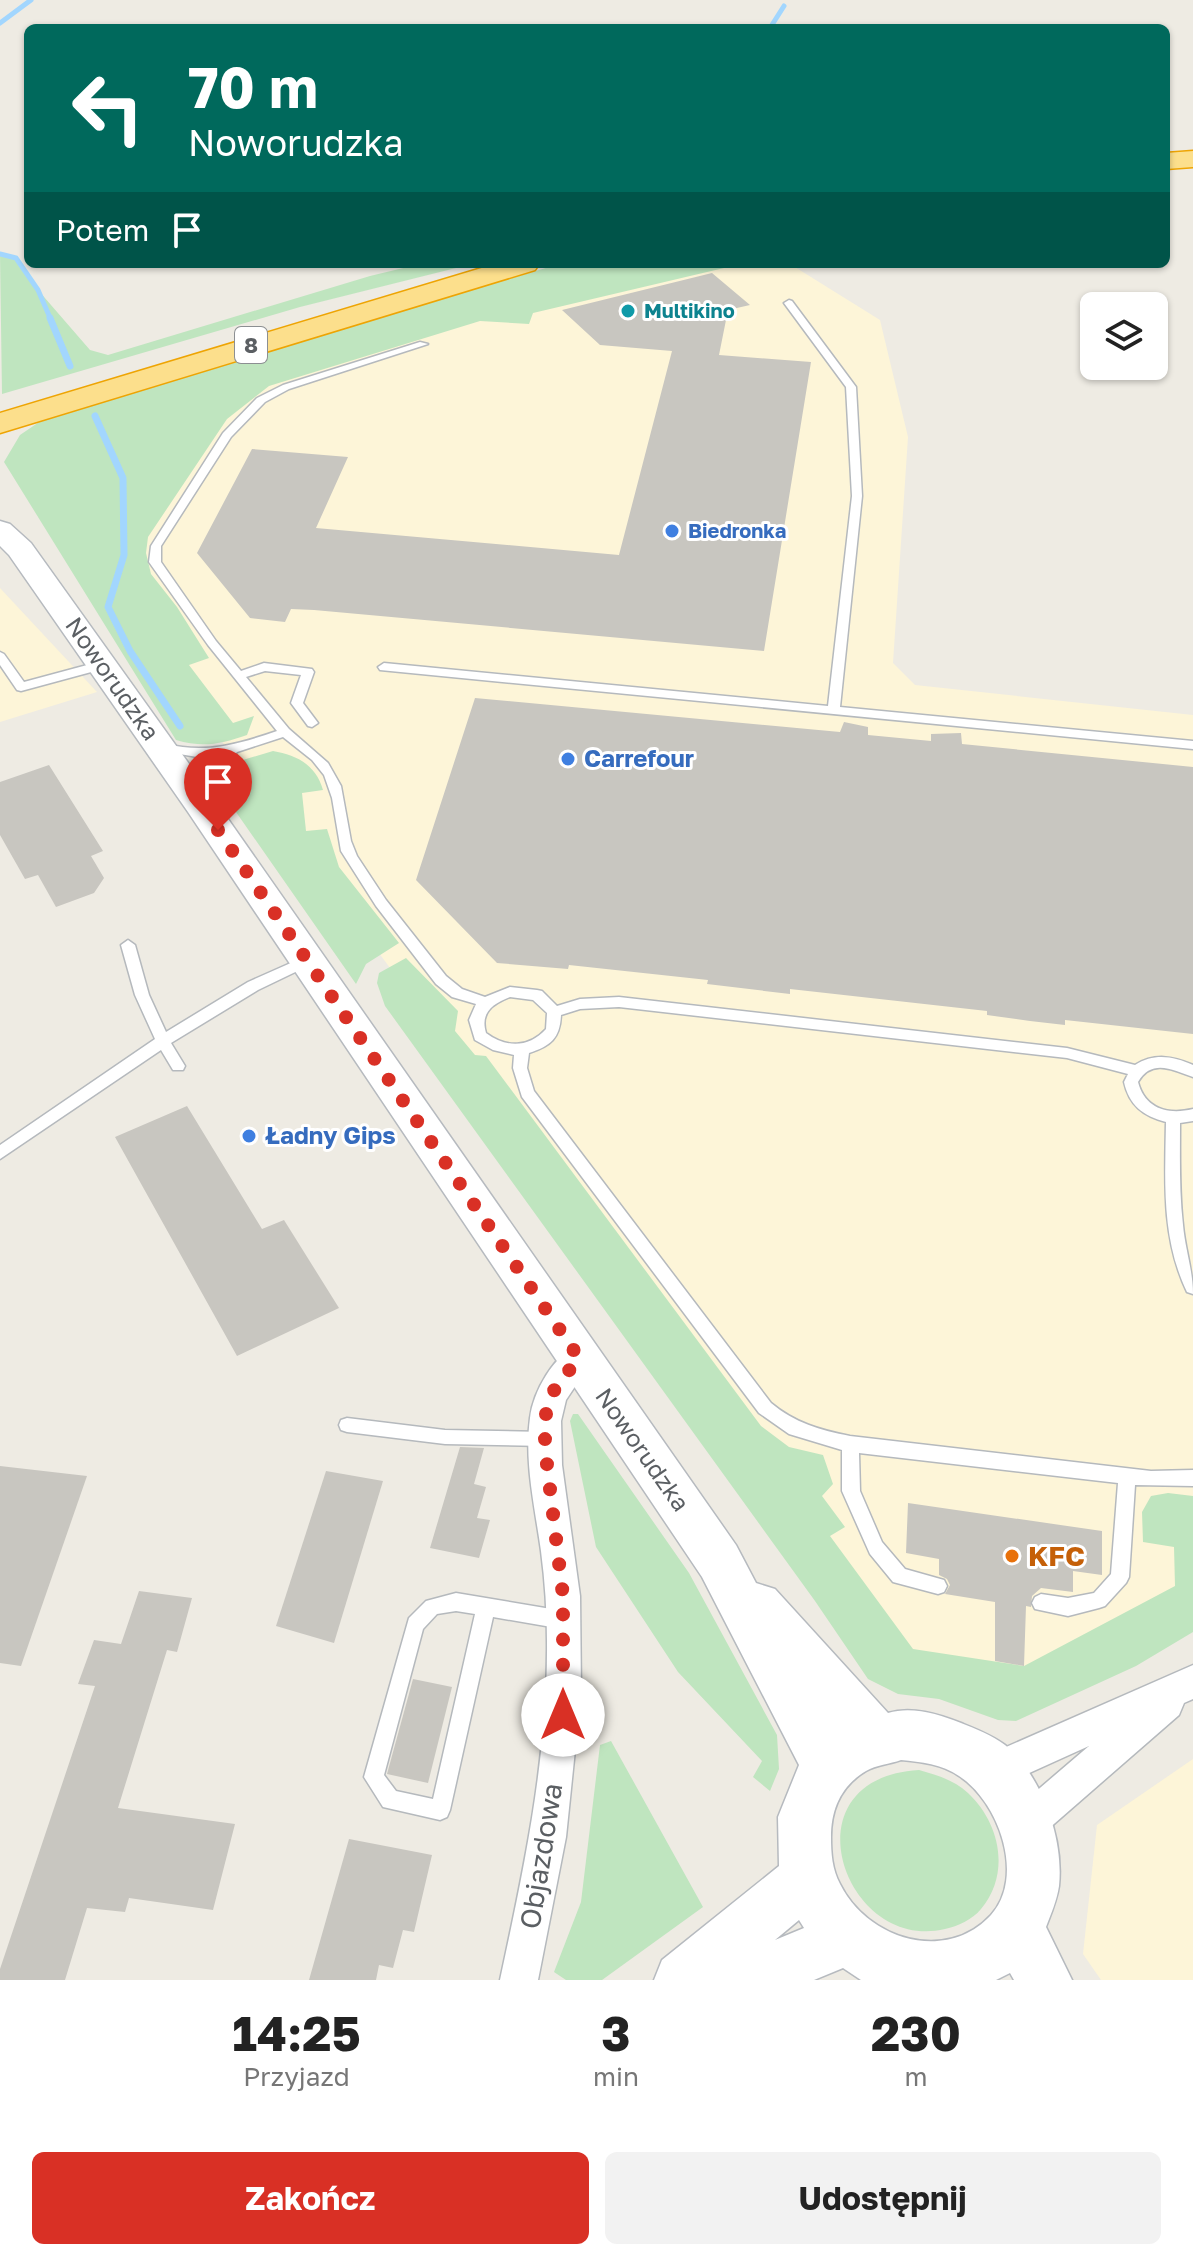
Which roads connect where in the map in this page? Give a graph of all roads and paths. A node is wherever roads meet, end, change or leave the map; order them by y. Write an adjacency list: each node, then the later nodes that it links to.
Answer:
1 (1193, 159): 2 (highway)
2 (1170, 161)
3 (505, 268): 7 (highway, 8)
4 (507, 268): 8 (highway, 8)
5 (789, 303): 14 (lane)
6 (423, 344): 13 (lane)
7 (0, 405)
8 (0, 423)
9 (8, 528): 11 (street, Noworudzka)
10 (2, 664): 11 (lane)
11 (102, 665): 18 (street, Noworudzka)
12 (384, 667): 14 (lane)
13 (238, 676): 15 (lane); 16 (lane)
14 (834, 710): 17 (lane)
15 (312, 723)
16 (285, 732): 19 (lane); 23 (lane)
17 (1193, 745)
18 (160, 747): 19 (lane); 20 (street, Noworudzka)
19 (231, 752): 20 (lane)
20 (200, 804): 22 (street, Noworudzka)
21 (128, 945): 25 (lane)
22 (307, 961): 25 (lane); 34 (street, Noworudzka)
23 (485, 1002): 24 (lane); 26 (lane)
24 (554, 1012): 26 (lane); 28 (lane)
25 (163, 1041): 27 (lane); 32 (lane)
26 (522, 1049): 37 (lane)
27 (178, 1066)
28 (1136, 1071): 29 (lane); 31 (lane)
29 (1193, 1072)
30 (1193, 1115): 31 (lane)
31 (1173, 1118): 33 (lane)
32 (0, 1153)
33 (1193, 1287)
34 (579, 1358): 36 (street, Objazdowa); 40 (street, Noworudzka)
35 (347, 1425): 36 (lane)
36 (545, 1439): 44 (street, Objazdowa)
37 (850, 1444): 38 (lane); 41 (lane)
38 (1127, 1476): 39 (lane); 42 (lane)
39 (1193, 1478)
40 (719, 1561): 46 (street, Noworudzka); 47 (street, Noworudzka)
41 (938, 1586)
42 (1041, 1603)
43 (486, 1607): 43 (lane); 44 (lane)
44 (563, 1608): 54 (street, Objazdowa)
45 (1190, 1684): 48 (street); 49 (street)
46 (877, 1739): 47 (street); 48 (street)
47 (828, 1768): 50 (street)
48 (994, 1771): 49 (street)
49 (1026, 1824): 51 (street)
50 (807, 1878): 52 (street); 55 (street)
51 (1016, 1928): 53 (street); 57 (street)
52 (848, 1938): 53 (street); 56 (street)
53 (955, 1975)
54 (519, 1980)
55 (682, 1980)
56 (745, 1980)
57 (1044, 1980)

